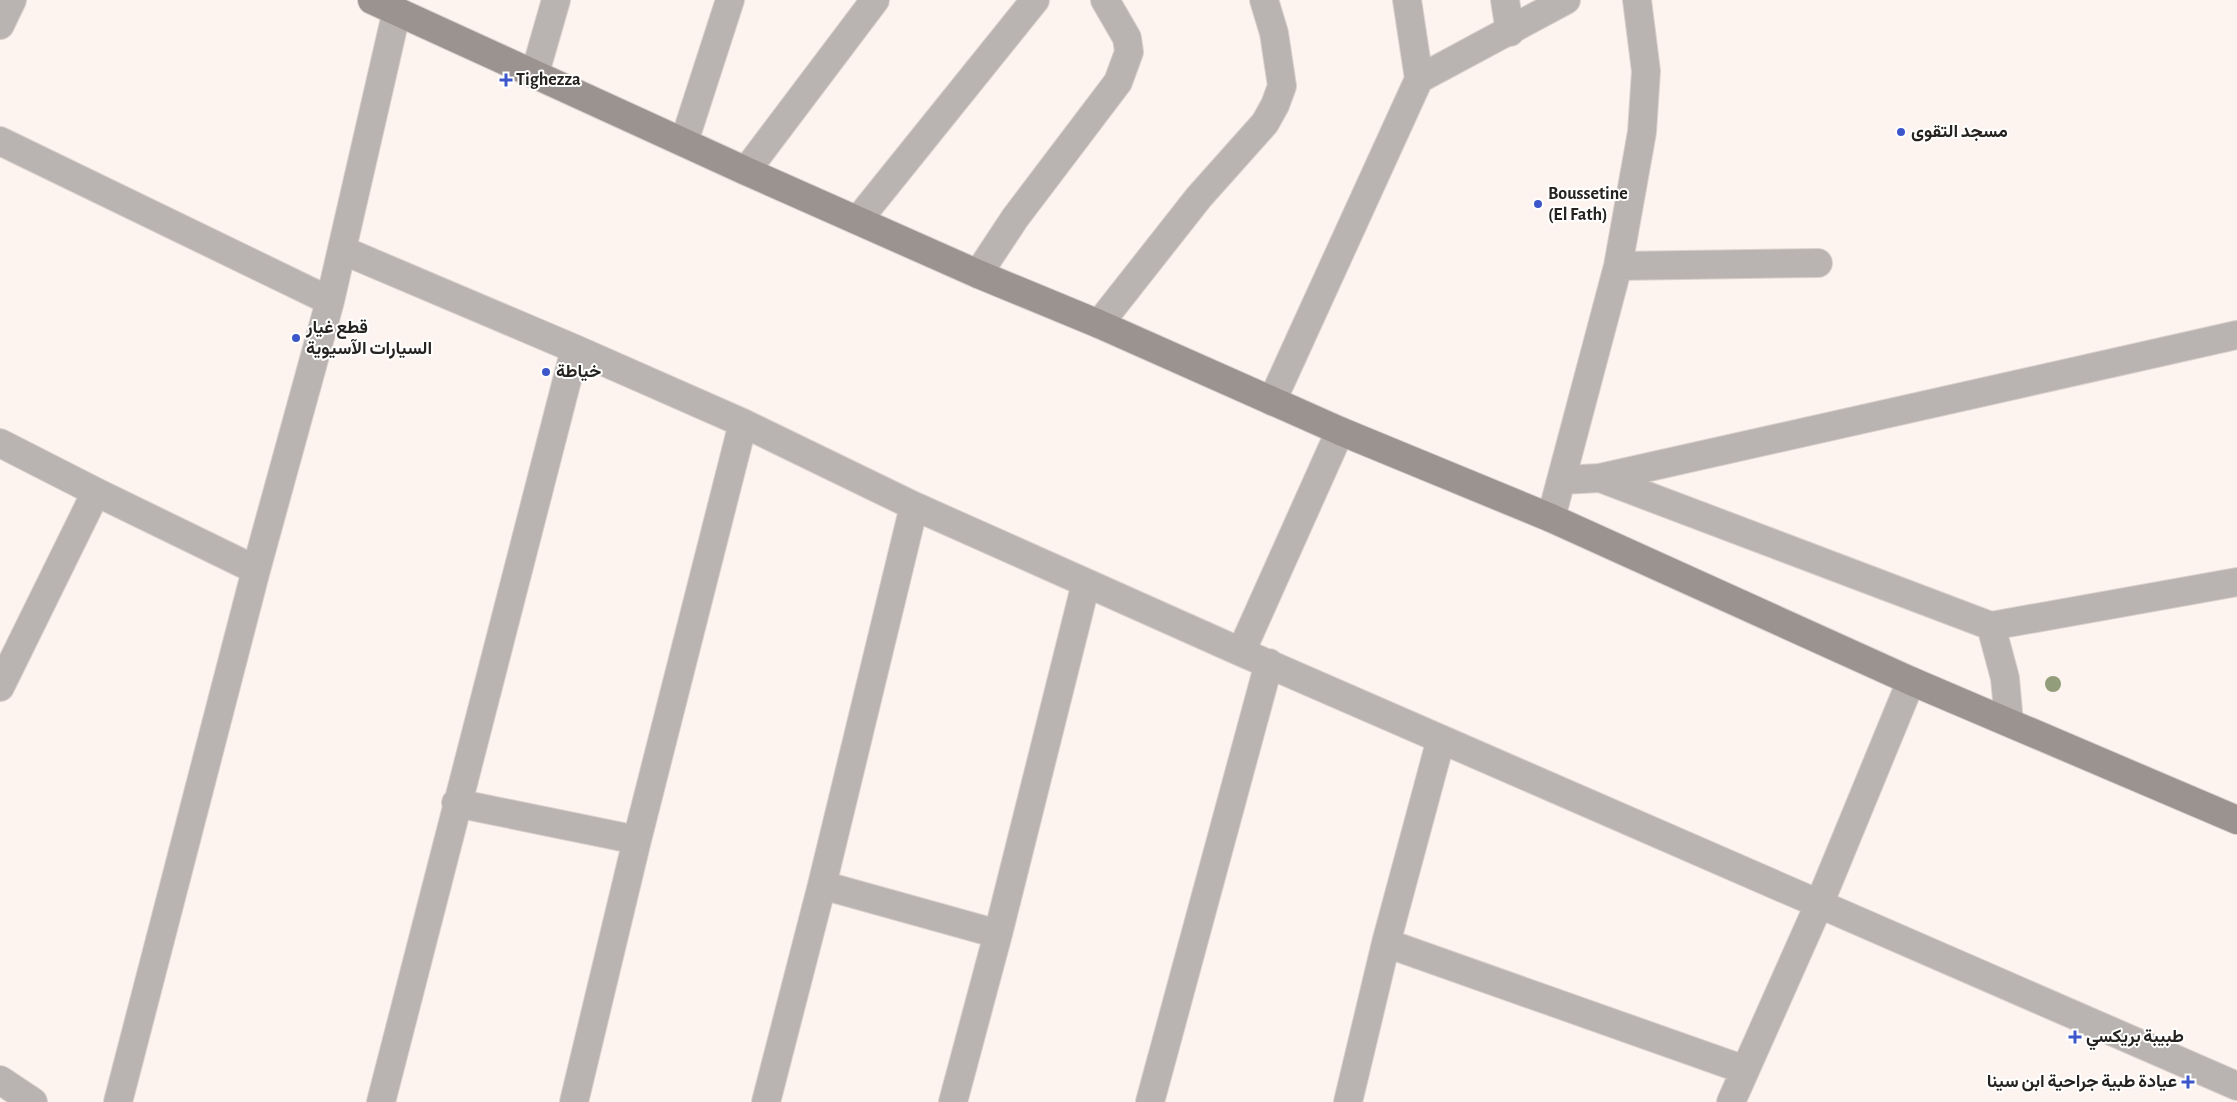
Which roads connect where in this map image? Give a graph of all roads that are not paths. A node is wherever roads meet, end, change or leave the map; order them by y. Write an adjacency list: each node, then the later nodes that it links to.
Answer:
1 (12, 0): 13 (street)
2 (556, 0): 15 (street)
3 (730, 0): 18 (street)
4 (875, 0): 19 (street)
5 (1036, 0): 20 (street)
6 (1105, 0): 24 (street)
7 (1264, 0): 26 (street)
8 (1407, 0): 16 (street)
9 (1505, 0): 14 (street)
10 (1566, 0): 14 (street)
11 (1637, 0): 23 (street)
12 (385, 5): 15 (street); 21 (street)
13 (0, 25)
14 (1510, 32): 16 (street)
15 (535, 73): 18 (street)
16 (1419, 79): 29 (street)
17 (0, 141): 25 (street)
18 (684, 142): 19 (street)
19 (746, 172): 20 (street)
20 (858, 220): 24 (street)
21 (342, 250): 25 (street); 28 (street)
22 (1818, 263): 23 (street)
23 (1618, 266): 34 (street)
24 (978, 274): 26 (street)
25 (330, 302): 38 (street)
26 (1099, 324): 29 (street)
27 (2237, 335): 33 (street)
28 (576, 349): 30 (street); 48 (street)
29 (1272, 401): 31 (street)
30 (744, 423): 36 (street); 50 (street)
31 (1340, 431): 37 (street); 42 (street)
32 (0, 443): 35 (street)
33 (1600, 478): 34 (street); 41 (street)
34 (1563, 480): 37 (street)
35 (96, 492): 38 (street); 45 (street)
36 (914, 506): 40 (street); 51 (street)
37 (1551, 518): 44 (street)
38 (256, 570): 59 (street)
39 (2237, 582): 41 (street)
40 (1086, 583): 42 (street); 53 (street)
41 (1990, 626): 46 (street)
42 (1241, 652): 43 (street)
43 (1269, 663): 47 (street); 64 (street)
44 (1911, 681): 46 (street); 52 (street)
45 (0, 687)
46 (2009, 722): 49 (street)
47 (1441, 739): 52 (street); 54 (street)
48 (456, 803): 50 (street); 60 (street)
49 (2237, 820)
50 (637, 840): 61 (street)
51 (822, 885): 53 (street); 62 (street)
52 (1820, 902): 55 (street); 57 (street)
53 (998, 934): 63 (street)
54 (1386, 943): 55 (street); 65 (street)
55 (1745, 1070): 66 (street)
56 (0, 1080): 58 (street)
57 (2237, 1086)
58 (34, 1102)
59 (118, 1102)
60 (380, 1102)
61 (574, 1102)
62 (766, 1102)
63 (953, 1102)
64 (1150, 1102)
65 (1348, 1102)
66 (1731, 1102)

